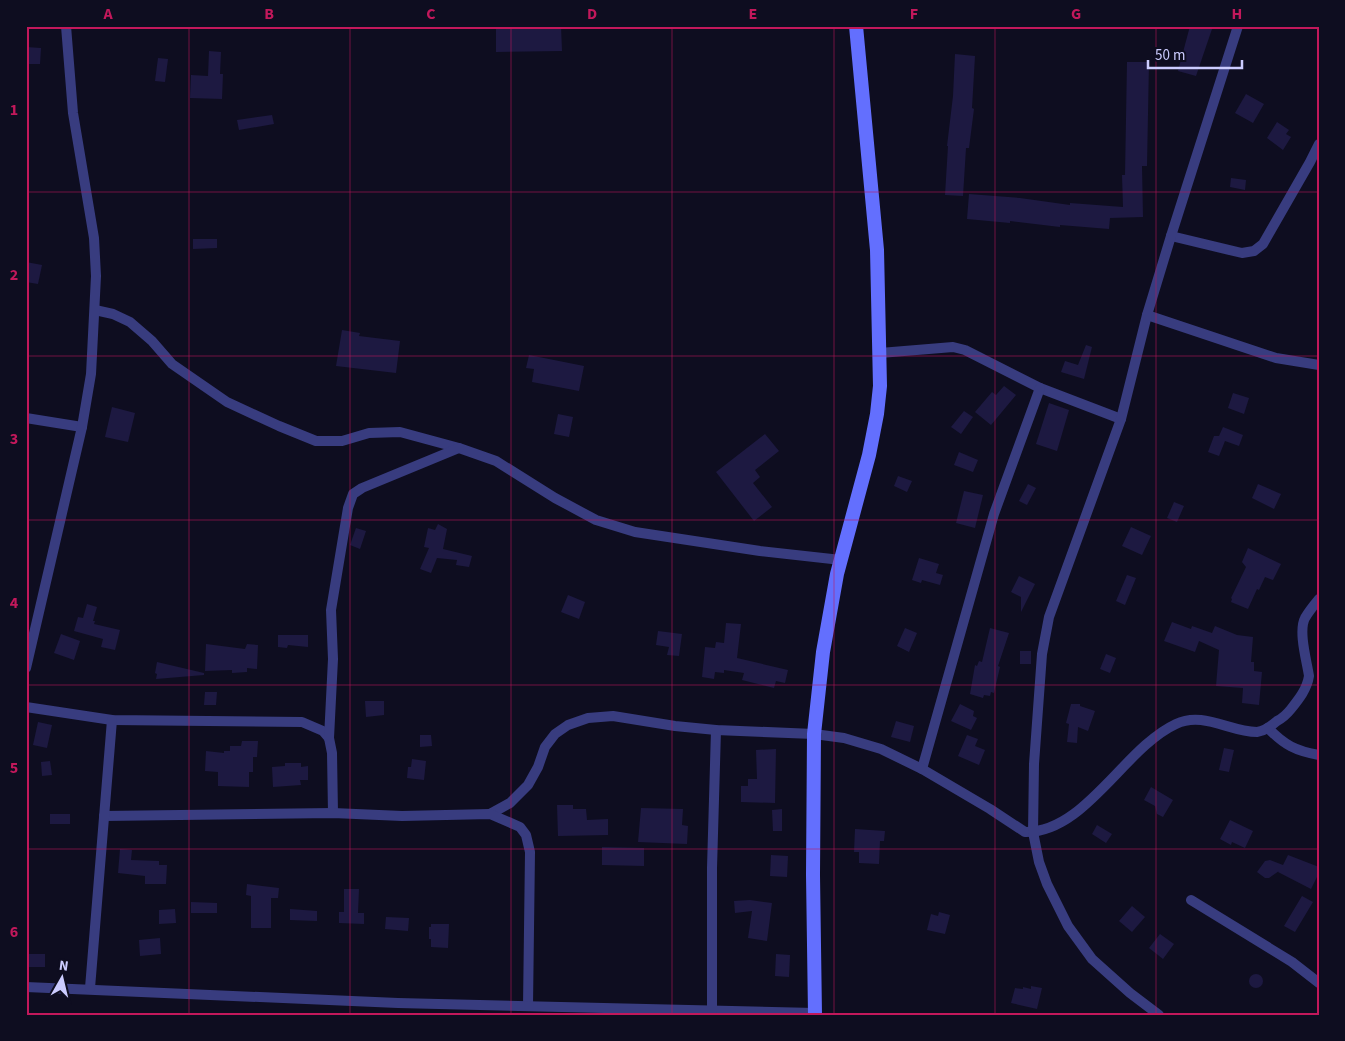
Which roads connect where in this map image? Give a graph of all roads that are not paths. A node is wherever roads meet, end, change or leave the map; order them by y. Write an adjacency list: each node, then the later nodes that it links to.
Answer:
1 (66, 26): 6 (street)
2 (856, 26): 8 (street)
3 (1238, 26): 5 (street)
4 (1319, 144): 5 (street)
5 (1171, 236): 7 (street)
6 (95, 310): 13 (street); 14 (street)
7 (1147, 316): 9 (street); 12 (street)
8 (880, 353): 10 (street); 15 (street)
9 (1319, 365)
10 (1040, 388): 12 (street); 26 (street)
11 (26, 418): 13 (street)
12 (1121, 419): 30 (street)
13 (82, 427): 17 (street)
14 (459, 448): 15 (street); 24 (street)
15 (841, 560): 23 (street)
16 (1319, 599): 21 (street)
17 (29, 647): 18 (street)
18 (26, 668)
19 (26, 707): 20 (street)
20 (112, 720): 24 (street); 29 (street)
21 (1268, 728): 25 (street); 30 (street)
22 (716, 730): 23 (street); 28 (street); 38 (street)
23 (814, 734): 26 (street); 39 (street)
24 (329, 738): 27 (street)
25 (1319, 755)
26 (922, 769): 30 (street)
27 (332, 813): 28 (street); 29 (street)
28 (490, 814): 36 (street)
29 (104, 816): 34 (street)
30 (1033, 832): 41 (street)
31 (1191, 900): 32 (street)
32 (1319, 983)
33 (26, 987): 34 (street)
34 (90, 988): 35 (street)
35 (398, 1003): 36 (street); 40 (street)
36 (528, 1006): 37 (street)
37 (580, 1011): 38 (street)
38 (712, 1011): 39 (street)
39 (815, 1014)
40 (398, 1015)
41 (1159, 1015)

